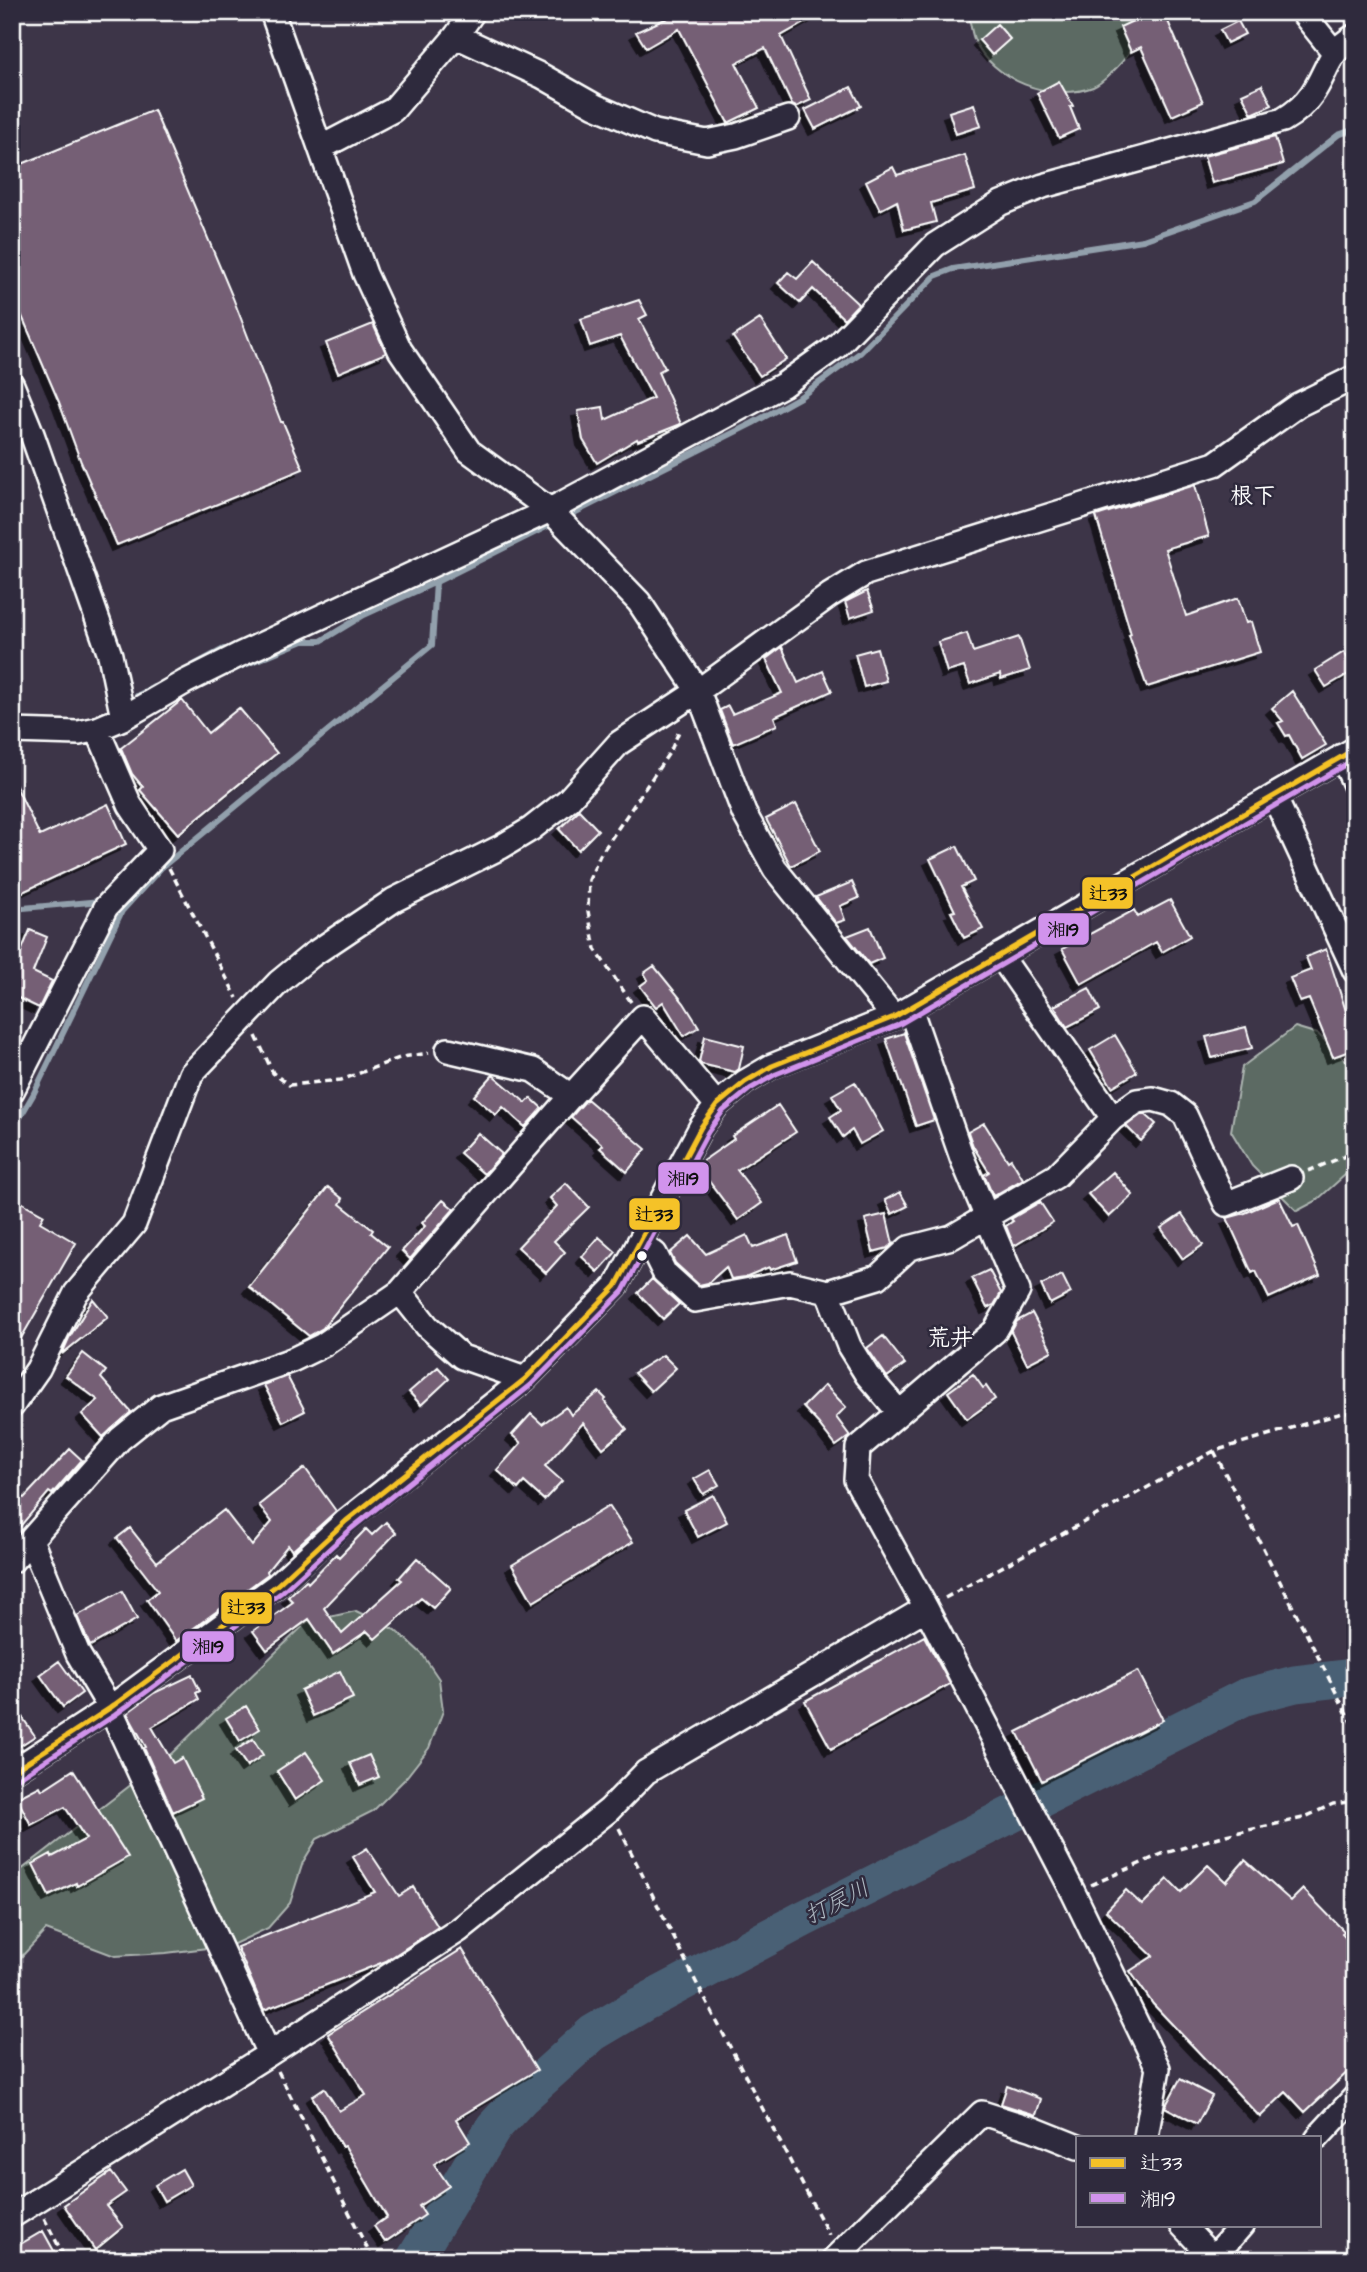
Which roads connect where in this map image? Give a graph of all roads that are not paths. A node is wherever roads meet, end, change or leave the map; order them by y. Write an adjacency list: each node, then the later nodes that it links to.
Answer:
1 (272, 12): 8 (street)
2 (472, 12): 4 (street)
3 (1302, 12): 6 (street)
4 (456, 36): 7 (street); 8 (street)
5 (1355, 36): 6 (street)
6 (1334, 52): 12 (street)
7 (788, 118)
8 (322, 148): 12 (street)
9 (1355, 377): 13 (street)
10 (12, 385): 11 (street)
11 (22, 434): 14 (street)
12 (550, 510): 13 (street); 14 (street)
13 (698, 691): 22 (street); 34 (street)
14 (123, 719): 15 (street)
15 (97, 729): 16 (street); 24 (street)
16 (12, 731)
17 (1348, 753): 18 (street); 19 (street)
18 (1355, 785)
19 (1274, 796): 20 (street); 21 (street)
20 (1000, 956): 22 (street); 27 (street)
21 (1355, 971)
22 (902, 1012): 26 (street); 29 (street)
23 (448, 1050): 25 (street)
24 (12, 1091)
25 (571, 1096): 26 (street); 31 (street)
26 (717, 1105): 30 (street)
27 (1113, 1118): 28 (street); 29 (street)
28 (1291, 1178)
29 (987, 1217): 32 (street); 35 (street)
30 (639, 1242): 32 (street); 33 (street)
31 (400, 1292): 33 (street); 36 (street)
32 (828, 1292): 35 (street)
33 (525, 1379): 39 (street)
34 (12, 1406)
35 (899, 1412): 38 (street)
36 (31, 1540): 37 (street); 39 (street)
37 (12, 1561)
38 (926, 1608): 41 (street); 43 (street)
39 (110, 1708): 40 (street); 41 (street)
40 (12, 1772)
41 (269, 2054): 46 (street)
42 (1350, 2111): 44 (street)
43 (1146, 2136)
44 (1319, 2136)
45 (1076, 2146): 49 (street)
46 (12, 2216)
47 (1183, 2226): 50 (street)
48 (1241, 2226): 50 (street)
49 (839, 2258)
50 (1214, 2259)

